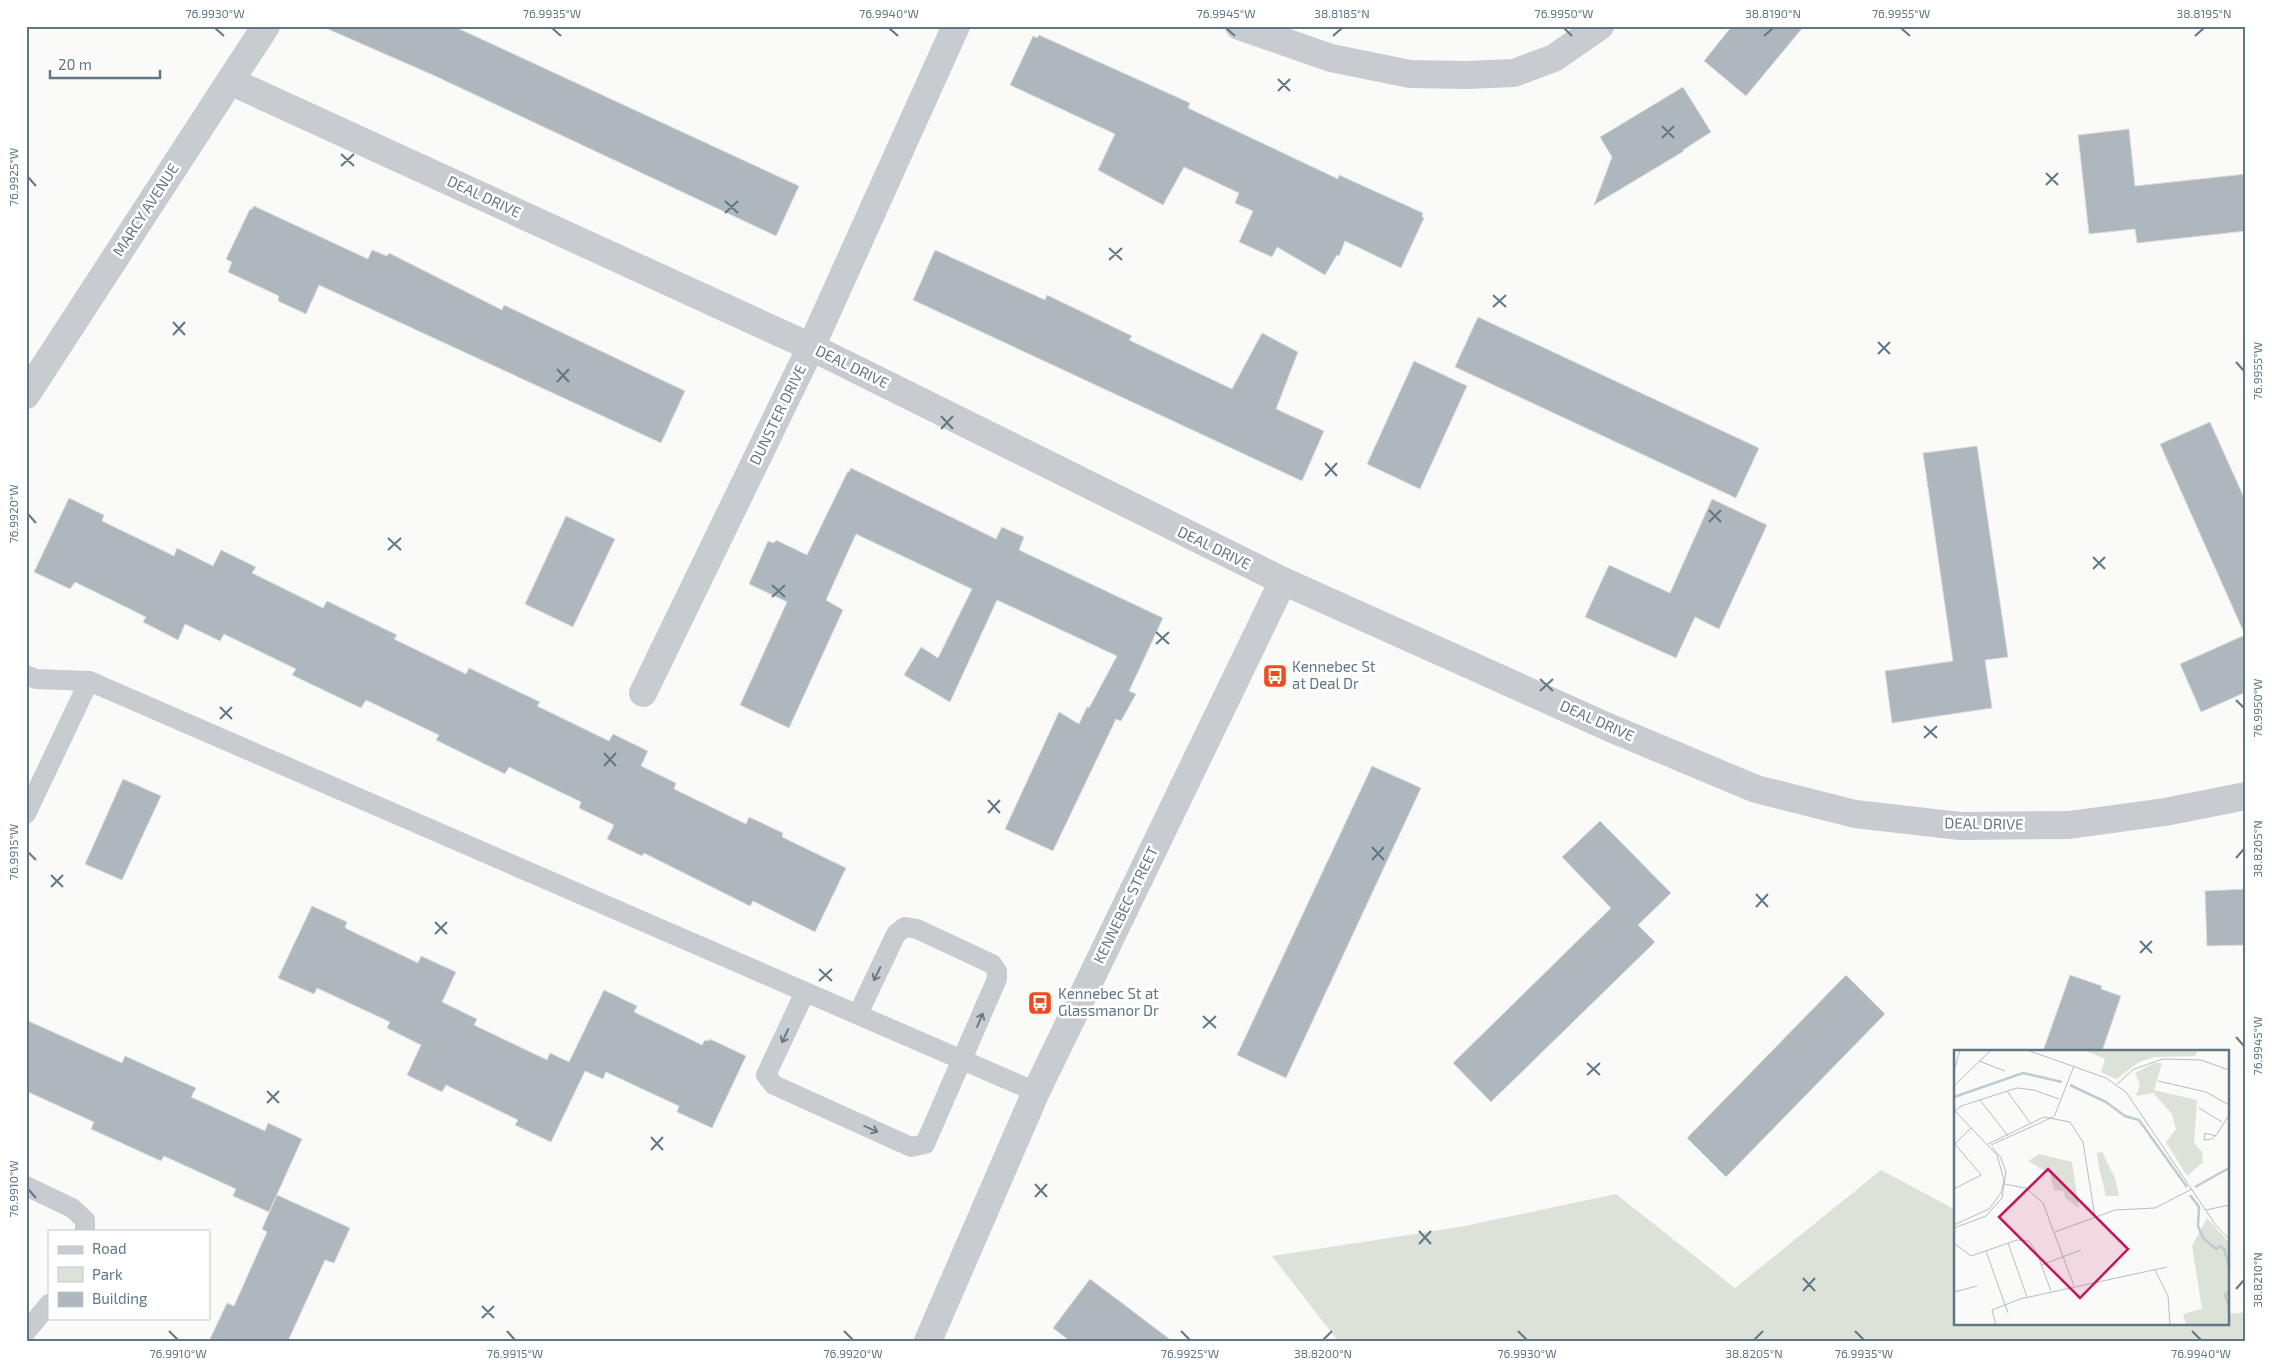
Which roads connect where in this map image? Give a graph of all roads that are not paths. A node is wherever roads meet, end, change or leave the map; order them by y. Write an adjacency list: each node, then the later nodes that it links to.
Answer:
1 (266, 26): 5 (street, MARCY AVENUE)
2 (956, 26): 6 (street, DUNSTER DRIVE)
3 (1239, 26): 4 (street)
4 (1600, 26)
5 (230, 81): 6 (street, DEAL DRIVE); 7 (street, MARCY AVENUE)
6 (811, 347): 8 (street, DEAL DRIVE); 11 (street, DUNSTER DRIVE)
7 (26, 395)
8 (1283, 582): 12 (street, DEAL DRIVE); 17 (street, KENNEBEC STREET)
9 (26, 675): 10 (lane)
10 (90, 681): 13 (lane); 14 (lane)
11 (643, 692)
12 (2246, 796)
13 (26, 814)
14 (805, 992): 15 (lane); 16 (lane, one-way to 16)
15 (858, 1014): 16 (lane); 16 (lane, one-way to 15)
16 (963, 1060): 17 (lane)
17 (1036, 1092): 22 (street, KENNEBEC STREET)
18 (26, 1186): 19 (lane)
19 (85, 1230)
20 (48, 1305): 21 (lane)
21 (26, 1332)
22 (928, 1341)

